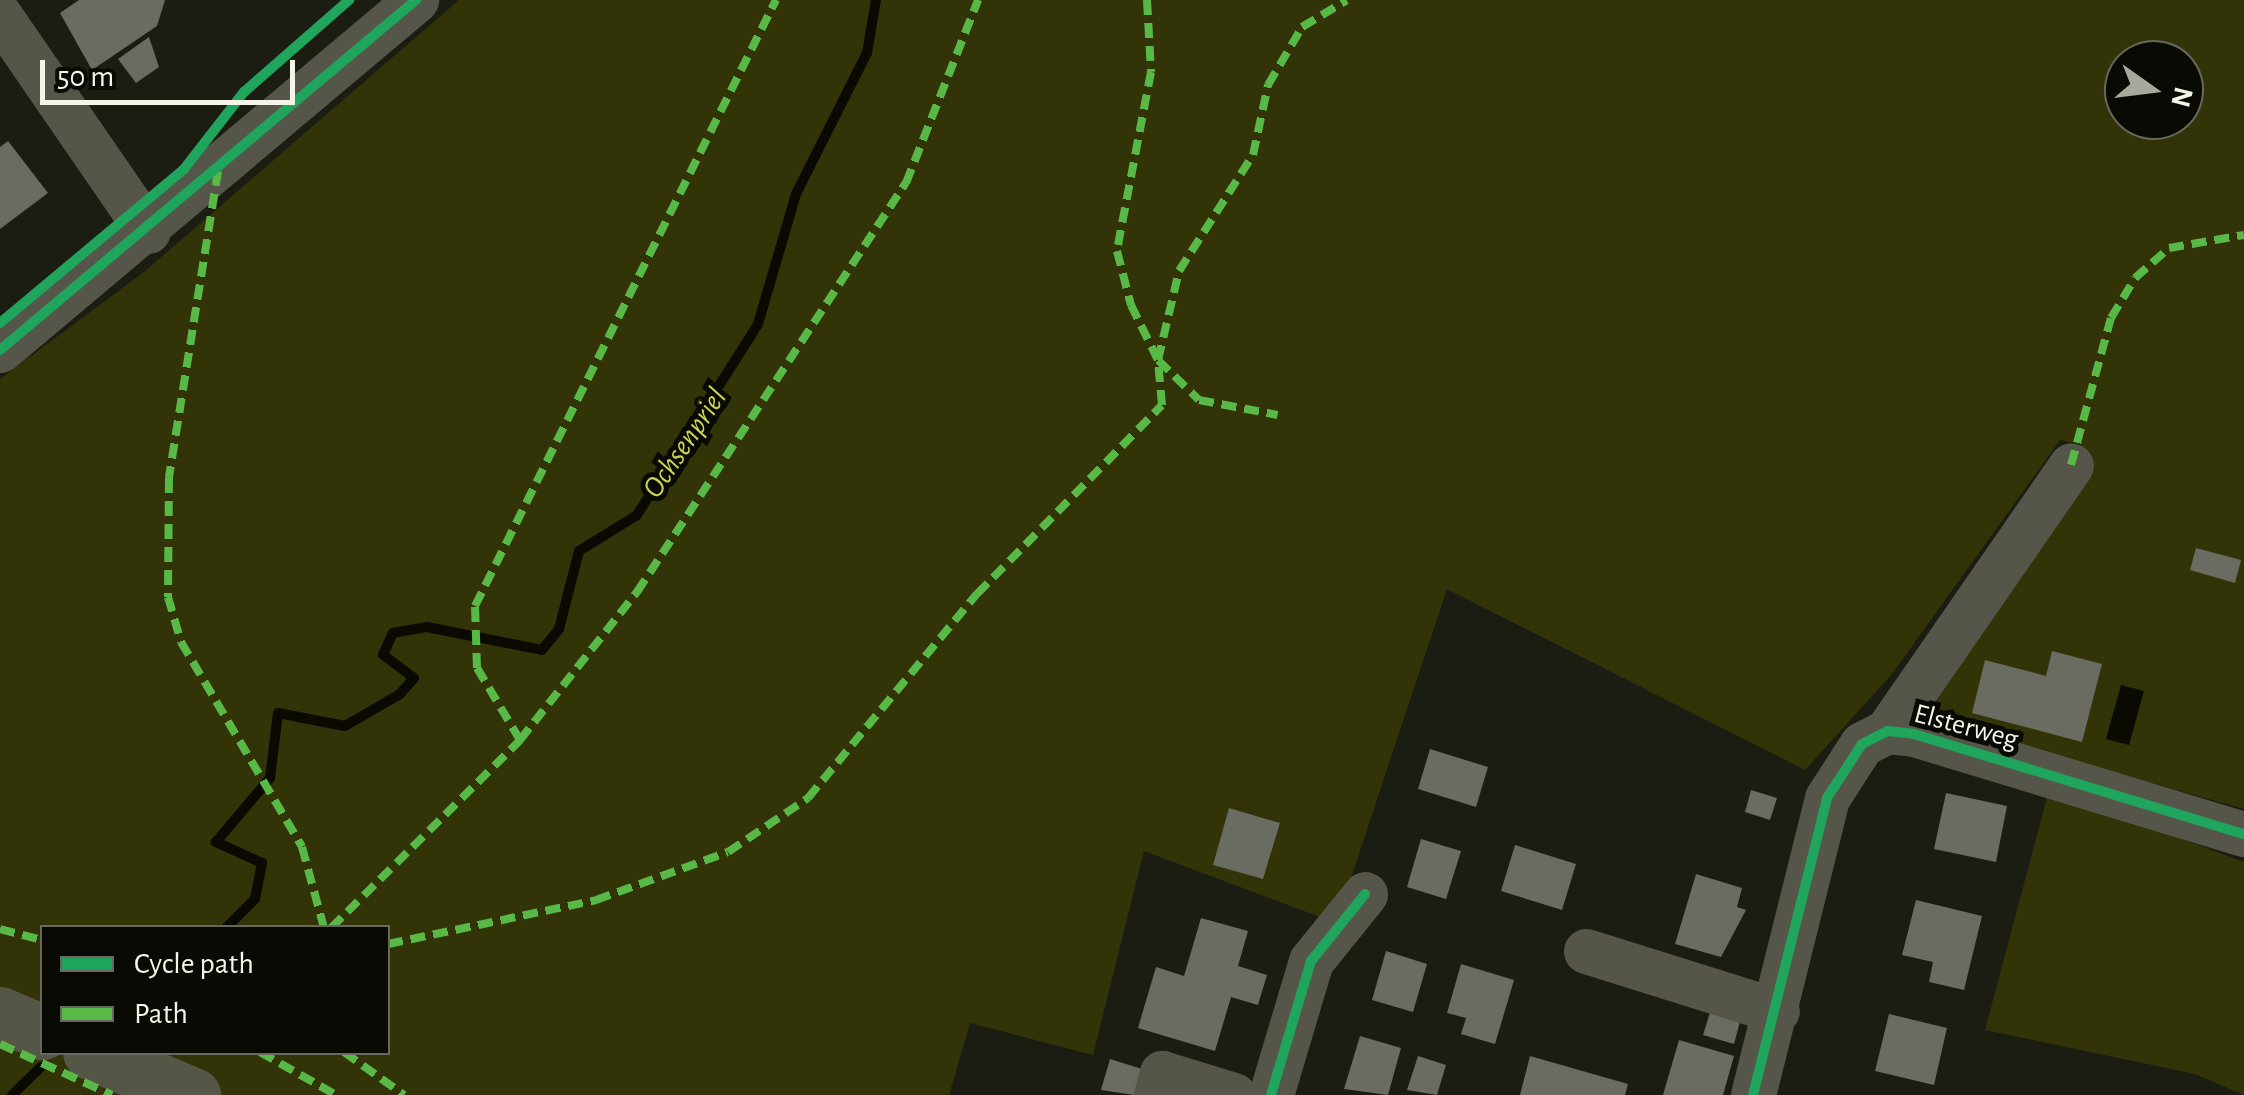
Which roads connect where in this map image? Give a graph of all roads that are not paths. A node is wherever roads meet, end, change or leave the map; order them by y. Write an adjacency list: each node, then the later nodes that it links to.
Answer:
1 (416, 0): 4 (street)
2 (0, 16): 3 (street)
3 (15, 76): 4 (street)
4 (148, 231): 5 (street)
5 (0, 350)
6 (2071, 465): 7 (street, Elsterweg)
7 (1887, 732): 8 (street, Elsterweg); 11 (street, Elsterweg)
8 (2244, 834)
9 (1365, 894): 18 (street)
10 (1586, 951): 11 (street)
11 (1777, 1011): 19 (street, Elsterweg)
12 (0, 1014): 13 (main road)
13 (40, 1031)
14 (97, 1055): 15 (main road)
15 (193, 1095)
16 (1156, 1095): 17 (street)
17 (1234, 1095)
18 (1270, 1095)
19 (1753, 1095)

